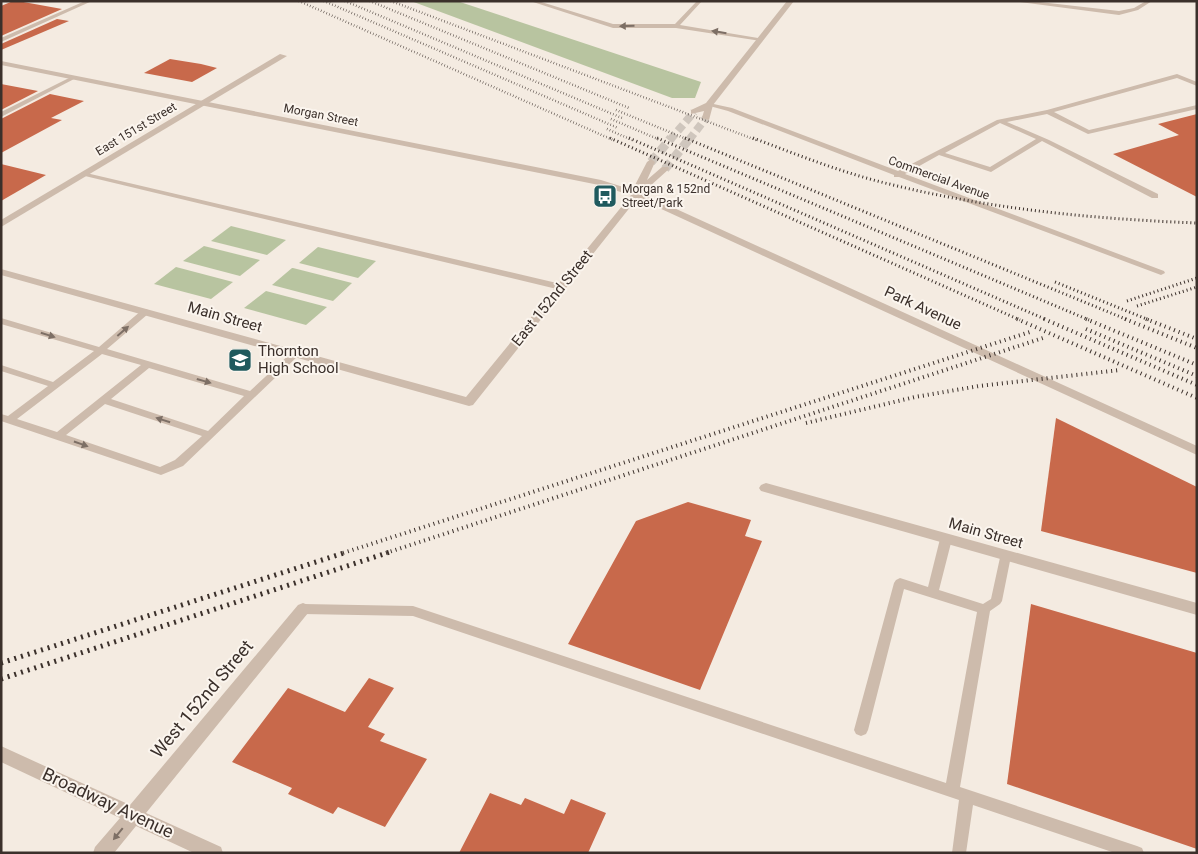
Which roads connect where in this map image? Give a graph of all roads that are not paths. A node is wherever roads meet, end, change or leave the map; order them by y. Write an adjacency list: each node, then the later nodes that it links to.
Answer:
1 (90, 1): 10 (lane)
2 (532, 1): 8 (lane, one-way to 2)
3 (700, 1): 8 (lane)
4 (791, 1): 9 (street)
5 (1015, 1): 7 (lane)
6 (1150, 1): 7 (lane)
7 (1053, 3)
8 (676, 26): 9 (lane, one-way to 8)
9 (761, 39): 16 (street)
10 (1, 40)
11 (283, 56): 15 (street, East 151st Street)
12 (1, 63): 13 (street, Morgan Street)
13 (73, 78): 15 (street, Morgan Street); 20 (lane)
14 (1197, 84): 19 (lane)
15 (203, 104): 27 (street, East 151st Street); 29 (street, Morgan Street)
16 (709, 105): 18 (street); 21 (street); 28 (lane, Commercial Avenue)
17 (1197, 107): 19 (lane)
18 (694, 112)
19 (1048, 112): 22 (lane)
20 (1, 115)
21 (706, 118)
22 (999, 120): 23 (lane); 24 (lane)
23 (1040, 139): 24 (lane); 30 (lane)
24 (940, 153): 28 (lane)
25 (651, 162): 29 (street, East 152nd Street)
26 (664, 168): 29 (street, East 152nd Street)
27 (85, 174): 31 (street, East 151st Street); 34 (lane)
28 (898, 175): 33 (lane, Commercial Avenue)
29 (636, 194): 34 (street, East 152nd Street); 48 (street, Park Avenue)
30 (1155, 196)
31 (1, 224)
32 (1, 272): 35 (street, Main Street)
33 (1161, 273)
34 (561, 287): 44 (street, East 152nd Street)
35 (145, 312): 37 (lane, one-way to 35); 38 (street, Main Street)
36 (1, 321): 37 (lane, one-way to 37)
37 (100, 351): 39 (lane); 41 (lane)
38 (295, 354): 42 (lane); 44 (street, Main Street)
39 (147, 364): 42 (lane, one-way to 42); 43 (lane)
40 (1, 368): 41 (lane)
41 (54, 385): 45 (lane)
42 (251, 395): 46 (lane)
43 (103, 400): 46 (lane, one-way to 43); 47 (lane)
44 (469, 402)
45 (5, 419): 47 (lane)
46 (210, 435): 47 (lane, one-way to 46)
47 (58, 437)
48 (1197, 451)
49 (766, 488): 50 (street, Main Street)
50 (946, 539): 51 (street, Main Street); 52 (lane)
51 (1005, 556): 54 (lane); 55 (street, Main Street)
52 (932, 593): 54 (lane); 56 (lane)
53 (303, 609): 58 (lane); 60 (street, West 152nd Street)
54 (984, 609): 58 (lane)
55 (1197, 610)
56 (861, 730)
57 (1, 754): 60 (street, Broadway Avenue)
58 (952, 791): 59 (lane)
59 (967, 796): 63 (lane); 64 (lane)
60 (133, 815): 61 (street, one-way to 61); 62 (street, Broadway Avenue)
61 (102, 853)
62 (214, 853)
63 (959, 853)
64 (1137, 853)

